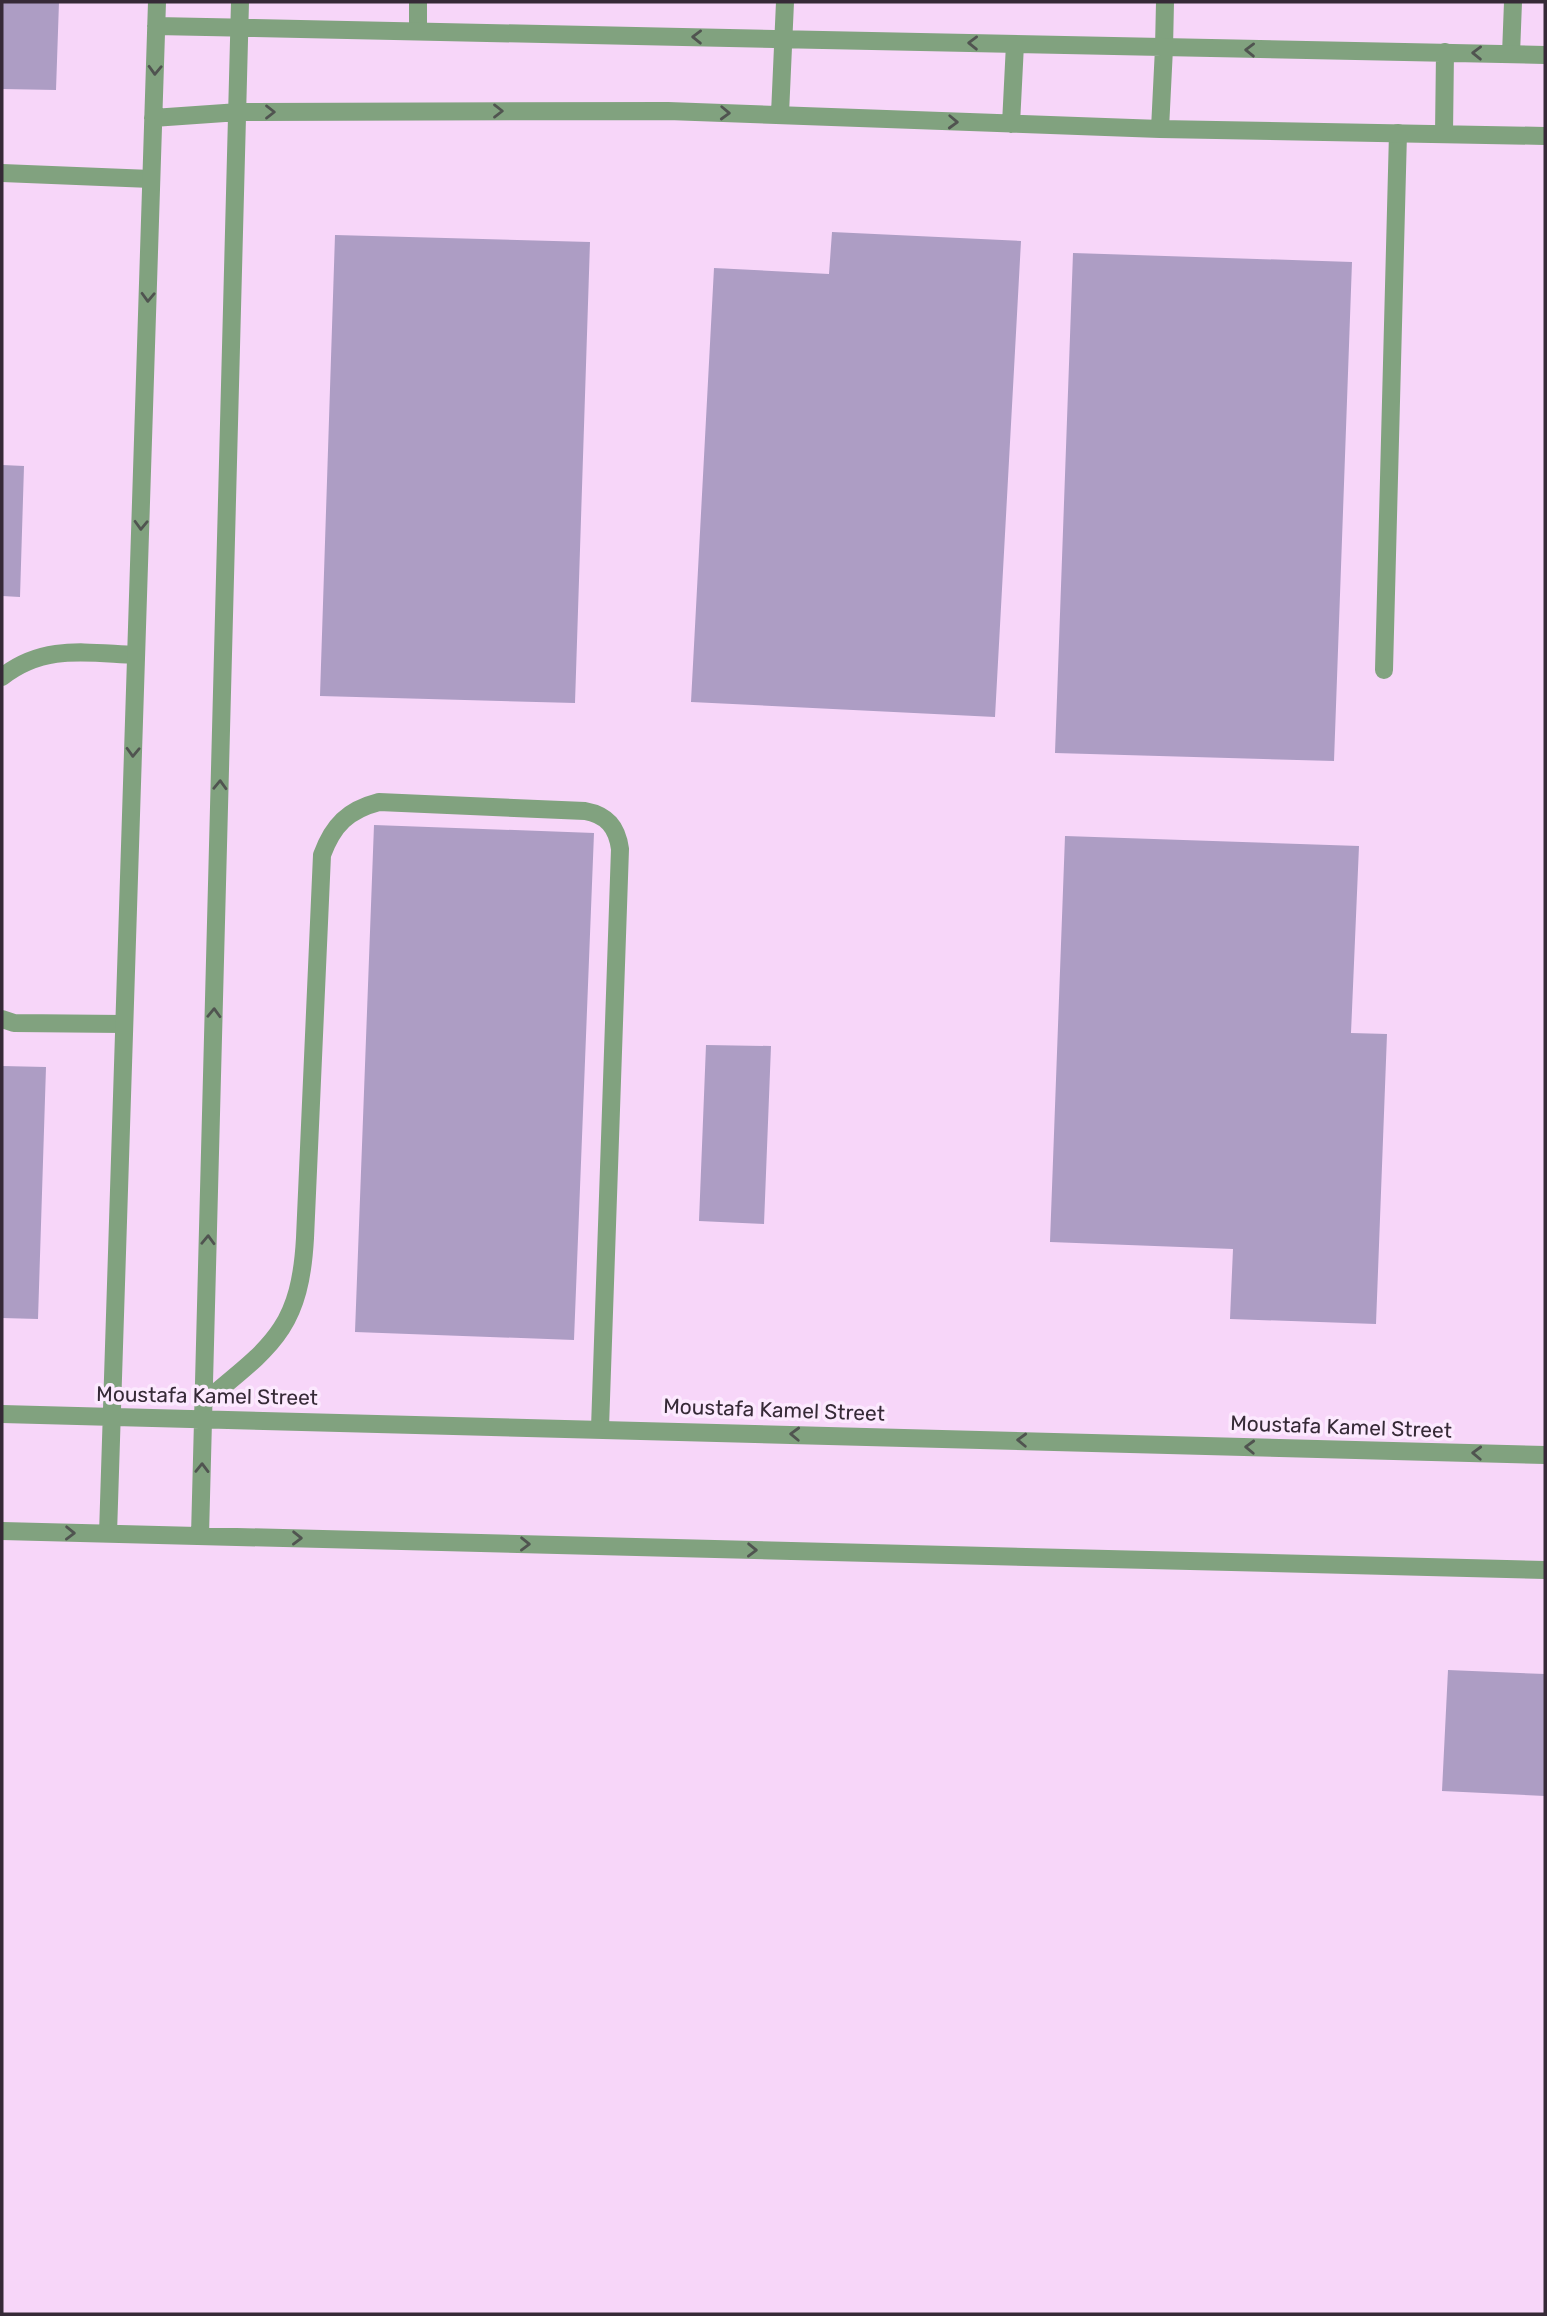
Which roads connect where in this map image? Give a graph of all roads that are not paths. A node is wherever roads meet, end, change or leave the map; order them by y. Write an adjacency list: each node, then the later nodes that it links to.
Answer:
1 (157, 2): 7 (street)
2 (240, 2): 8 (street)
3 (418, 2): 9 (street)
4 (785, 2): 10 (street)
5 (1165, 2): 12 (street)
6 (1513, 2): 14 (street)
7 (156, 26): 8 (street); 18 (street, one-way to 18)
8 (240, 28): 9 (street); 16 (street)
9 (418, 31): 10 (street, one-way to 9)
10 (783, 39): 11 (street, one-way to 10); 17 (street)
11 (1015, 44): 12 (street); 19 (street)
12 (1164, 48): 13 (street, one-way to 12); 20 (street)
13 (1445, 52): 14 (street, one-way to 13); 22 (street)
14 (1511, 54): 15 (street)
15 (1545, 55)
16 (239, 111): 17 (street, one-way to 17); 18 (street); 31 (street, one-way to 16)
17 (780, 114): 19 (street, one-way to 19)
18 (153, 118): 25 (street)
19 (1011, 124): 20 (street)
20 (1160, 129): 21 (street)
21 (1398, 133): 22 (street); 27 (street)
22 (1444, 134): 23 (street)
23 (1545, 136)
24 (2, 173): 25 (street)
25 (151, 179): 26 (street, one-way to 26)
26 (136, 655): 28 (street); 30 (street, one-way to 30)
27 (1384, 670)
28 (2, 677)
29 (2, 1019): 30 (street)
30 (124, 1024): 33 (street)
31 (203, 1411): 33 (street, Moustafa Kamel Street); 34 (street, Moustafa Kamel Street); 34 (street); 38 (street, one-way to 31)
32 (2, 1414): 33 (street, Moustafa Kamel Street)
33 (111, 1417): 37 (street)
34 (600, 1428): 35 (street, Moustafa Kamel Street, one-way to 34)
35 (1545, 1455)
36 (2, 1531): 37 (street, one-way to 37)
37 (107, 1534): 38 (street)
38 (200, 1536): 39 (street, one-way to 39)
39 (1545, 1570)

